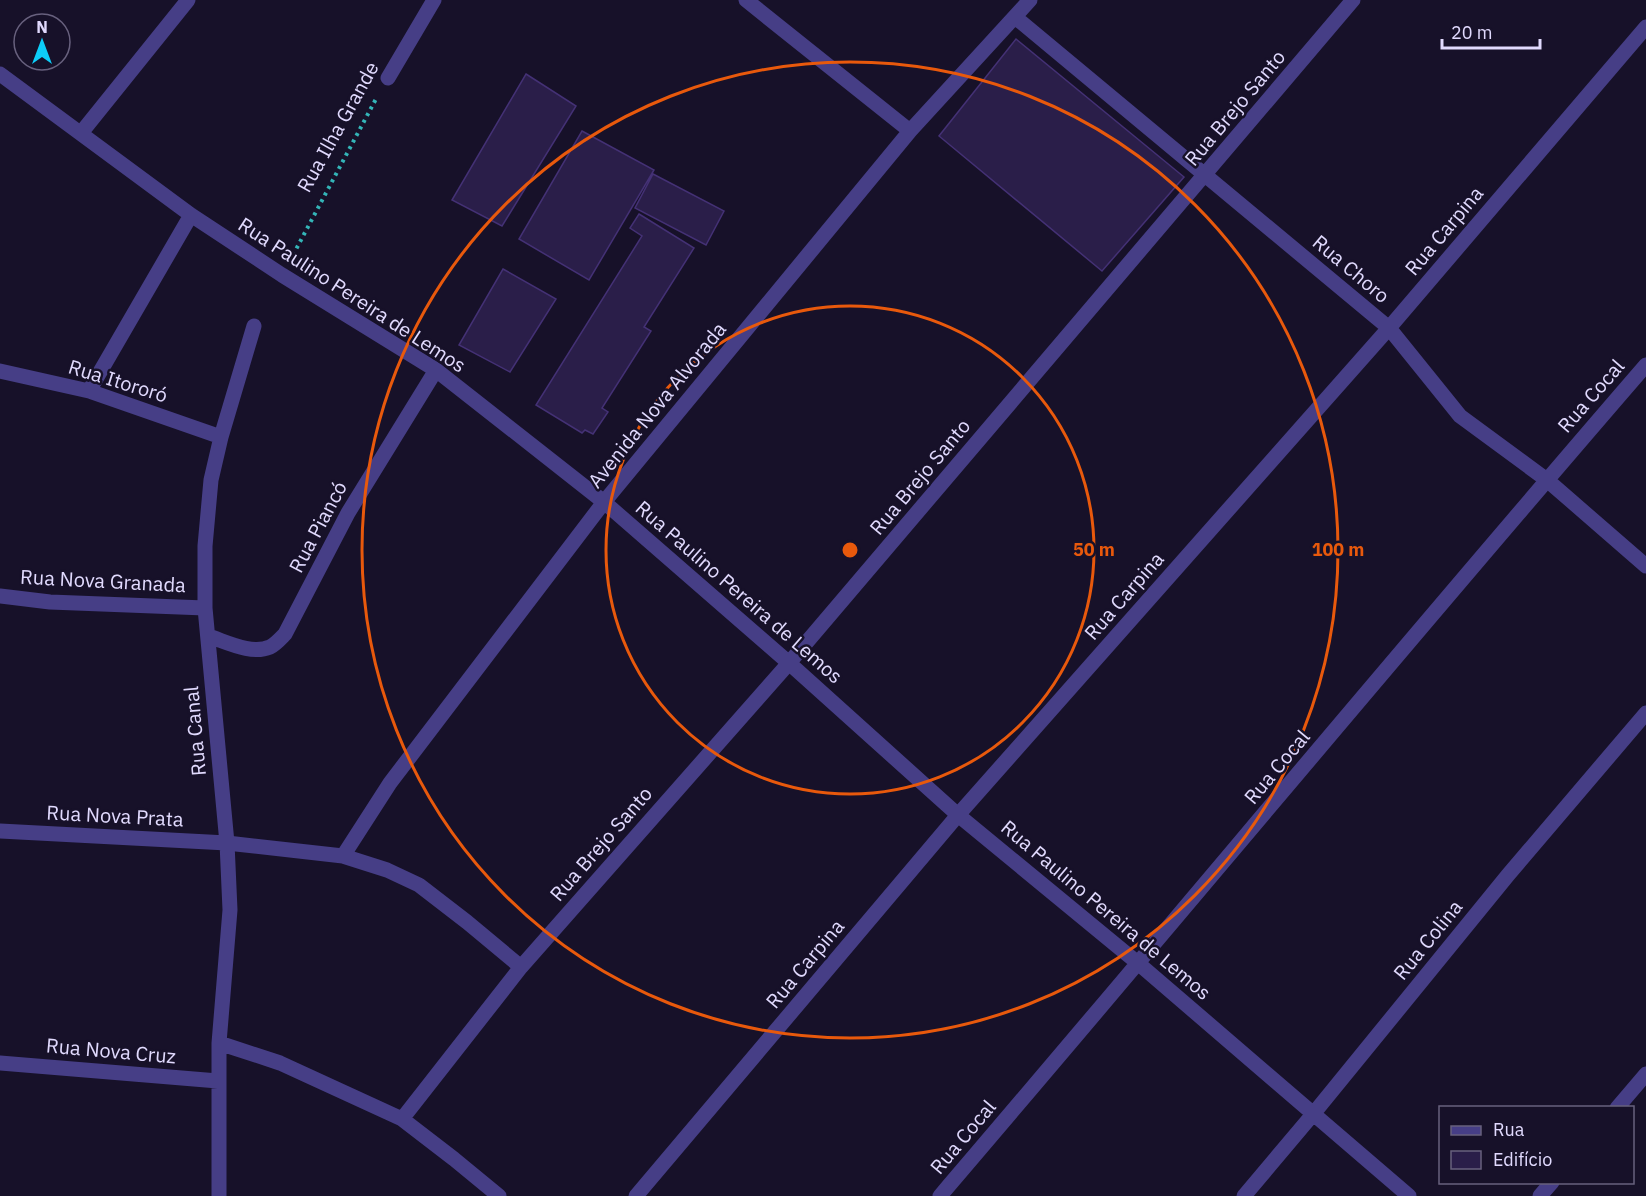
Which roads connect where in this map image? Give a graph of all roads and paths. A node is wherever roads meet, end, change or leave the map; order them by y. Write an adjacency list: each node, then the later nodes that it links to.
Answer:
1 (188, 0): 11 (street)
2 (434, 0): 9 (street, Rua Ilha Grande)
3 (746, 0): 10 (street)
4 (1030, 0): 6 (street, Avenida Nova Alvorada)
5 (1353, 0): 12 (street, Rua Brejo Santo)
6 (1015, 17): 10 (street, Avenida Nova Alvorada); 12 (street, Rua Choro)
7 (1646, 27): 16 (street, Rua Carpina)
8 (0, 74): 11 (street, Rua Paulino Pereira de Lemos)
9 (388, 78): 14 (path, Rua Ilha Grande)
10 (910, 131): 23 (street, Avenida Nova Alvorada)
11 (81, 133): 13 (street, Rua Paulino Pereira de Lemos)
12 (1205, 176): 16 (street, Rua Choro); 28 (street, Rua Brejo Santo)
13 (191, 215): 14 (street, Rua Paulino Pereira de Lemos); 20 (street)
14 (282, 275): 18 (street, Rua Paulino Pereira de Lemos)
15 (254, 326): 21 (street, Rua Canal)
16 (1389, 328): 22 (street, Rua Choro); 30 (street, Rua Carpina)
17 (1646, 365): 22 (street, Rua Cocal)
18 (436, 370): 23 (street, Rua Paulino Pereira de Lemos); 27 (street, Rua Piancó)
19 (0, 371): 20 (street, Rua Itororó)
20 (89, 391): 21 (street, Rua Itororó)
21 (221, 437): 26 (street, Rua Canal)
22 (1547, 480): 24 (street, Rua Choro); 34 (street, Rua Cocal)
23 (604, 502): 28 (street, Rua Paulino Pereira de Lemos); 33 (street, Avenida Nova Alvorada)
24 (1646, 566)
25 (0, 596): 26 (street, Rua Nova Granada)
26 (205, 608): 27 (street, Rua Canal)
27 (208, 636): 32 (street, Rua Canal)
28 (789, 663): 30 (street, Rua Paulino Pereira de Lemos); 35 (street, Rua Brejo Santo)
29 (1646, 713): 41 (street, Rua Colina)
30 (958, 815): 34 (street, Rua Paulino Pereira de Lemos); 46 (street, Rua Carpina)
31 (0, 831): 32 (street, Rua Nova Prata)
32 (227, 843): 33 (street, Rua Nova Prata); 36 (street, Rua Canal)
33 (343, 856): 35 (street, Rua Nova Prata)
34 (1139, 964): 41 (street, Rua Paulino Pereira de Lemos); 47 (street, Rua Cocal)
35 (520, 967): 42 (street, Rua Brejo Santo)
36 (219, 1043): 39 (street, Rua Canal); 42 (street)
37 (0, 1063): 39 (street, Rua Nova Cruz)
38 (1646, 1074): 40 (street)
39 (218, 1081): 44 (street, Rua Canal)
40 (1618, 1106)
41 (1314, 1113): 48 (street, Rua Colina); 49 (street, Rua Paulino Pereira de Lemos)
42 (402, 1119): 45 (street)
43 (1549, 1184): 50 (street)
44 (219, 1196)
45 (499, 1196)
46 (636, 1196)
47 (940, 1196)
48 (1244, 1196)
49 (1409, 1196)
50 (1540, 1196)

